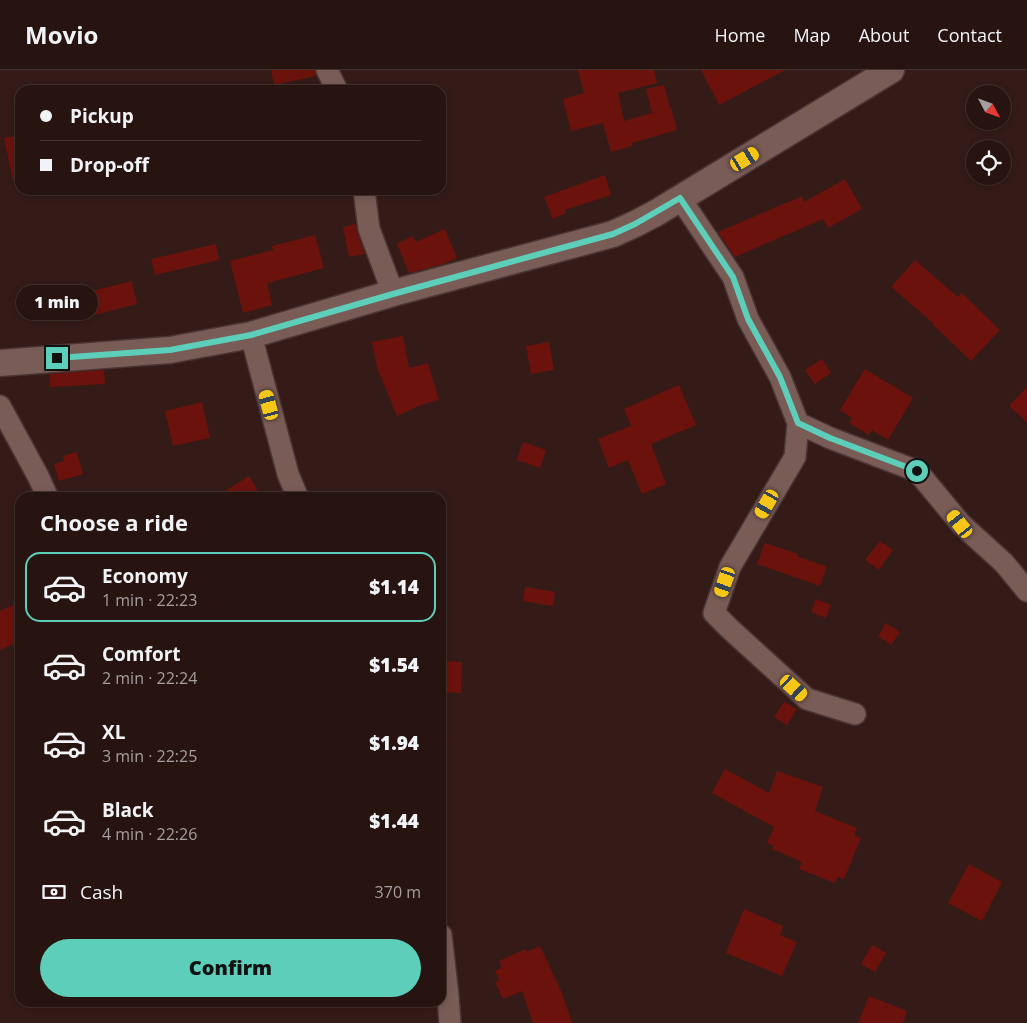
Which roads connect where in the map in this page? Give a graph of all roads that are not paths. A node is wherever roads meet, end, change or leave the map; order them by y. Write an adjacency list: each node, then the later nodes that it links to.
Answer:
1 (327, 70): 3 (street)
2 (891, 70): 5 (street)
3 (334, 85)
4 (365, 195): 6 (street)
5 (680, 198): 6 (street); 10 (street)
6 (393, 294): 7 (street)
7 (251, 335): 8 (street); 12 (street)
8 (0, 363)
9 (0, 406): 11 (street)
10 (798, 423): 13 (street); 14 (street)
11 (45, 492)
12 (296, 492)
13 (1027, 591)
14 (855, 714)
15 (446, 979): 16 (street)
16 (450, 1023)

